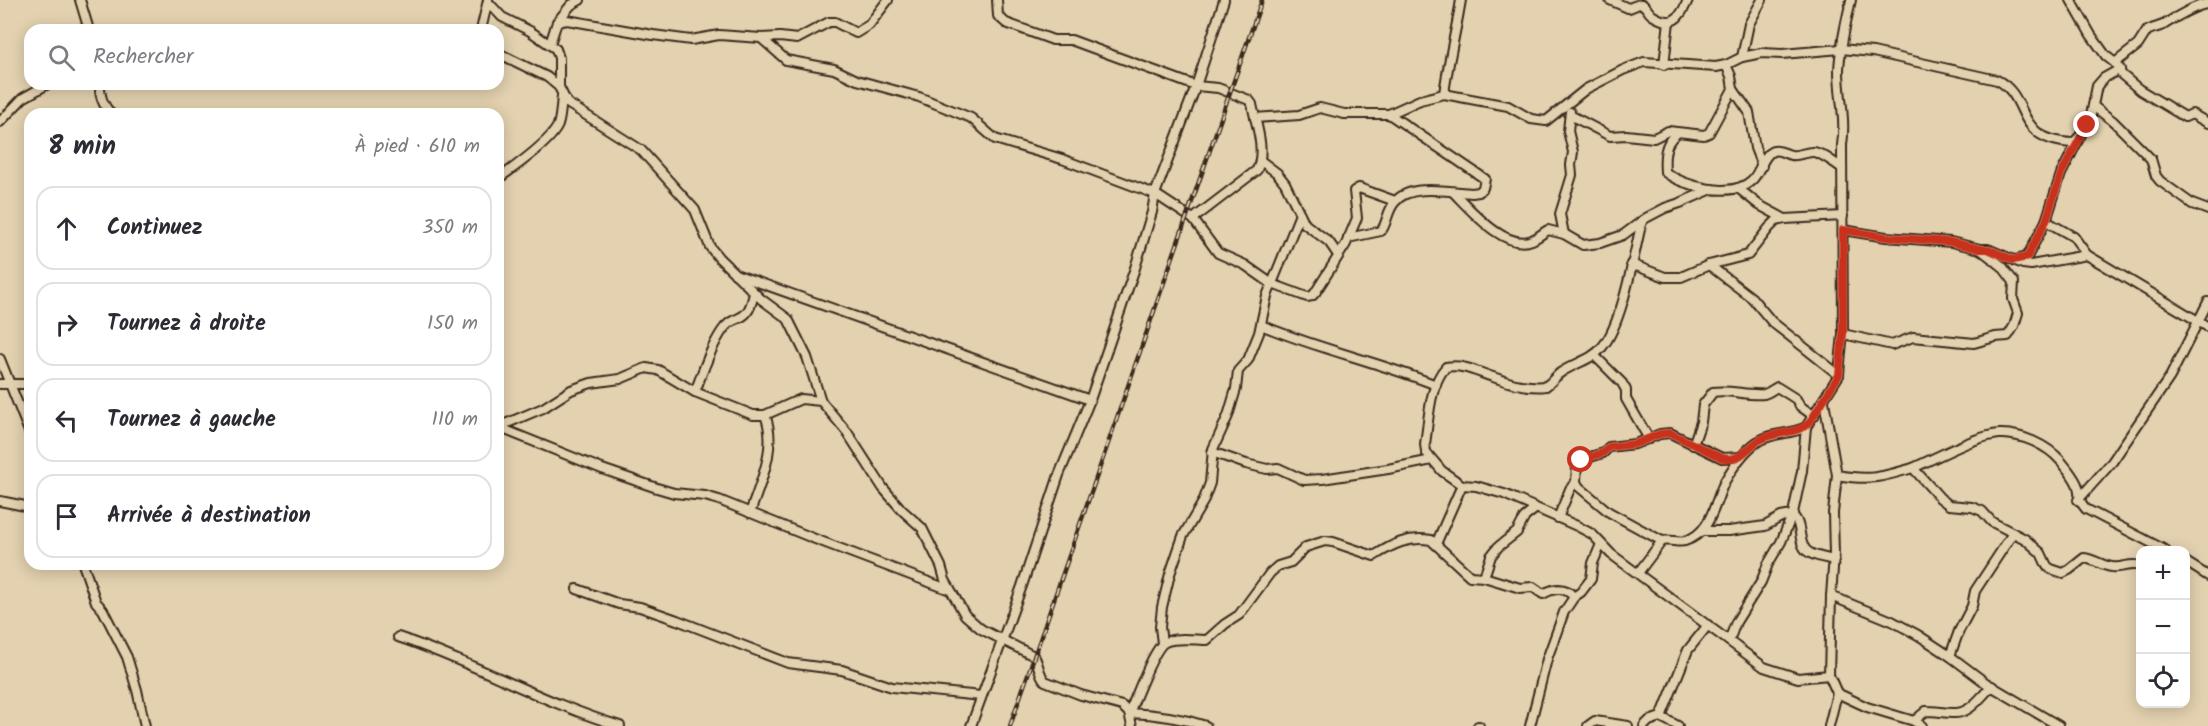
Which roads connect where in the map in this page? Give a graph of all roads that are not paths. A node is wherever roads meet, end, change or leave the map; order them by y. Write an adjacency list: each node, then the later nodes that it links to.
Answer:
1 (80, 0): 16 (street)
2 (580, 0): 15 (street)
3 (888, 0): 18 (street)
4 (997, 0): 26 (street)
5 (1224, 0): 26 (street)
6 (1461, 0): 31 (street)
7 (1610, 0): 14 (street)
8 (1688, 0): 14 (street)
9 (1762, 0): 22 (street)
10 (1851, 0): 20 (street)
11 (2071, 0): 25 (street)
12 (488, 1): 17 (street); 19 (street)
13 (2208, 4): 25 (street)
14 (1669, 21): 23 (street)
15 (556, 22): 18 (street); 19 (street)
16 (87, 24)
17 (482, 24)
18 (761, 38): 50 (street)
19 (550, 44): 27 (street)
20 (1841, 50): 22 (street); 42 (street); 45 (street)
21 (504, 56): 27 (street)
22 (1742, 57): 24 (street)
23 (1665, 64): 24 (street); 33 (street)
24 (1726, 65): 28 (street)
25 (2118, 66): 34 (street); 40 (street)
26 (1196, 86): 38 (street); 50 (street)
27 (559, 87): 32 (street)
28 (1733, 89): 41 (street); 44 (street)
29 (37, 90): 39 (street)
30 (99, 90): 35 (street)
31 (1444, 94): 33 (street); 36 (street)
32 (562, 96): 46 (street); 68 (street)
33 (1569, 101): 37 (street)
34 (2093, 106): 42 (street); 52 (street)
35 (106, 108)
36 (1389, 114): 38 (street); 49 (street)
37 (1570, 115): 41 (street); 60 (street)
38 (1255, 118): 43 (street)
39 (0, 122)
40 (2208, 123)
41 (1676, 134): 48 (street)
42 (2080, 136): 58 (street)
43 (1261, 160): 53 (street); 55 (street)
44 (1762, 166): 45 (street); 47 (street)
45 (1842, 168): 54 (street)
46 (504, 175)
47 (1738, 188): 48 (street); 56 (street)
48 (1712, 189): 57 (street)
49 (1453, 192): 51 (street); 60 (street)
50 (1155, 194): 55 (street); 85 (street)
51 (1395, 201): 61 (street); 61 (street)
52 (2208, 210)
53 (1300, 214): 63 (street); 69 (street)
54 (1843, 216): 56 (street); 59 (street)
55 (1193, 219): 69 (street)
56 (1785, 219): 67 (street)
57 (1642, 221): 60 (street); 66 (street)
58 (2046, 221): 64 (street); 65 (street)
59 (1843, 230): 62 (street); 75 (street)
60 (1564, 234)
61 (1348, 238): 63 (street)
62 (1980, 249): 65 (street); 75 (street)
63 (1338, 255): 69 (street)
64 (2087, 255): 65 (street); 72 (street)
65 (2013, 260)
66 (1631, 264): 67 (street); 76 (street)
67 (1709, 265): 78 (street)
68 (733, 273): 70 (street); 85 (street)
69 (1272, 284): 73 (street)
70 (754, 293): 83 (street); 84 (street)
71 (2208, 302): 72 (street)
72 (2197, 321): 74 (street); 104 (street)
73 (1261, 325): 82 (street); 97 (street)
74 (2208, 327)
75 (1843, 334): 78 (street)
76 (1594, 355): 82 (street); 95 (street)
77 (0, 358): 80 (street)
78 (1839, 375): 86 (street)
79 (0, 384): 80 (street)
80 (10, 384): 81 (street); 90 (street)
81 (24, 384)
82 (1436, 385): 99 (street)
83 (695, 392): 88 (street); 91 (street)
84 (821, 400): 87 (street); 127 (street)
85 (1090, 400): 132 (street)
86 (1824, 400): 89 (street); 101 (street)
87 (775, 410): 88 (street); 92 (street)
88 (765, 415): 92 (street)
89 (1814, 416): 93 (street); 96 (street)
90 (24, 419)
91 (504, 424)
92 (769, 426): 108 (street)
93 (1806, 427): 98 (street); 109 (street)
94 (504, 430): 108 (street)
95 (1649, 439): 96 (street); 102 (street)
96 (1693, 445): 98 (street)
97 (1212, 452): 99 (street); 134 (street)
98 (1741, 457): 111 (street)
99 (1432, 460): 103 (street)
100 (1913, 468): 101 (street); 104 (street); 112 (street)
101 (1838, 474): 119 (street)
102 (1576, 482): 110 (street); 113 (street)
103 (1462, 485): 107 (street); 114 (street)
104 (2078, 500): 116 (street)
105 (0, 501): 106 (street)
106 (24, 506)
107 (1534, 509): 110 (street); 125 (street)
108 (750, 513): 127 (street)
109 (1792, 515): 111 (street); 119 (street); 133 (street)
110 (1558, 518): 115 (street)
111 (1702, 531): 113 (street)
112 (2013, 533): 120 (street); 135 (street)
113 (1662, 541): 123 (street)
114 (1436, 544): 125 (street); 134 (street)
115 (1601, 544): 117 (street); 118 (street)
116 (2157, 546)
117 (1611, 554): 118 (street); 123 (street)
118 (1597, 555): 129 (street)
119 (1834, 560): 128 (street)
120 (2136, 565)
121 (2190, 565): 124 (street)
122 (85, 570): 145 (street)
123 (1638, 573): 130 (street)
124 (2208, 576)
125 (1484, 577): 129 (street)
126 (578, 589): 139 (street)
127 (950, 590): 132 (street)
128 (1831, 596): 135 (street); 136 (street)
129 (1574, 597): 144 (street)
130 (1708, 625): 133 (street); 141 (street)
131 (398, 637): 146 (street)
132 (1003, 640): 139 (street); 140 (street)
133 (1730, 641): 136 (street)
134 (1162, 643): 140 (street)
135 (1950, 656): 137 (street)
136 (1829, 675): 138 (street)
137 (1992, 686): 142 (street); 154 (street)
138 (1837, 693): 142 (street); 153 (street)
139 (981, 696): 147 (street)
140 (1129, 713): 143 (street); 148 (street)
141 (1661, 717): 151 (street); 152 (street)
142 (1918, 724)
143 (1131, 725)
144 (1532, 725)
145 (145, 726)
146 (620, 726)
147 (971, 726)
148 (1206, 726)
149 (1588, 726): 150 (street)
150 (1628, 726)
151 (1644, 726)
152 (1678, 726)
153 (1829, 726)
154 (2059, 726)

